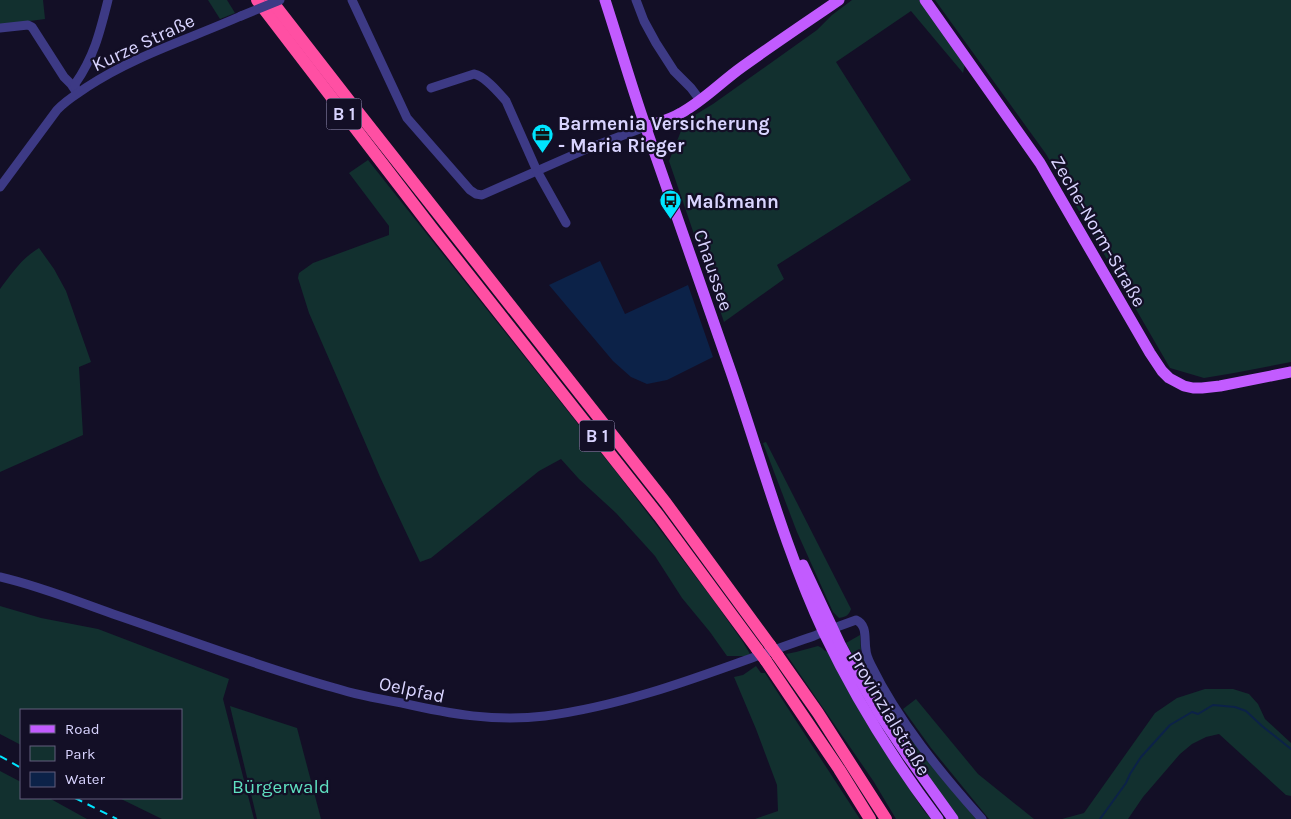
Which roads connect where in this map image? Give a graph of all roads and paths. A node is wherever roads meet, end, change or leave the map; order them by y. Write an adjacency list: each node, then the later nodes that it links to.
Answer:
1 (108, 0): 12 (street)
2 (258, 0): 21 (highway, B 1, bridge)
3 (271, 0): 22 (highway, B 1, bridge)
4 (280, 0): 12 (street, Kurze Straße, bridge)
5 (352, 0): 15 (street)
6 (605, 0): 14 (main road, Chaussee)
7 (636, 0): 13 (street)
8 (839, 0): 13 (main road)
9 (926, 0): 18 (main road, Zeche-Norm-Straße)
10 (0, 28): 12 (street)
11 (431, 88): 15 (street)
12 (77, 93): 16 (street, Kurze Straße)
13 (700, 100): 14 (main road)
14 (646, 127): 15 (street); 20 (main road, Chaussee)
15 (537, 170): 17 (street)
16 (0, 187)
17 (566, 223)
18 (1291, 372)
19 (1, 575): 20 (street, Oelpfad)
20 (828, 630): 23 (main road, Provinzialstraße); 24 (main road, Provinzialstraße); 25 (street, Provinzialstraße)
21 (870, 819)
22 (886, 819)
23 (938, 819)
24 (953, 819)
25 (982, 819)

